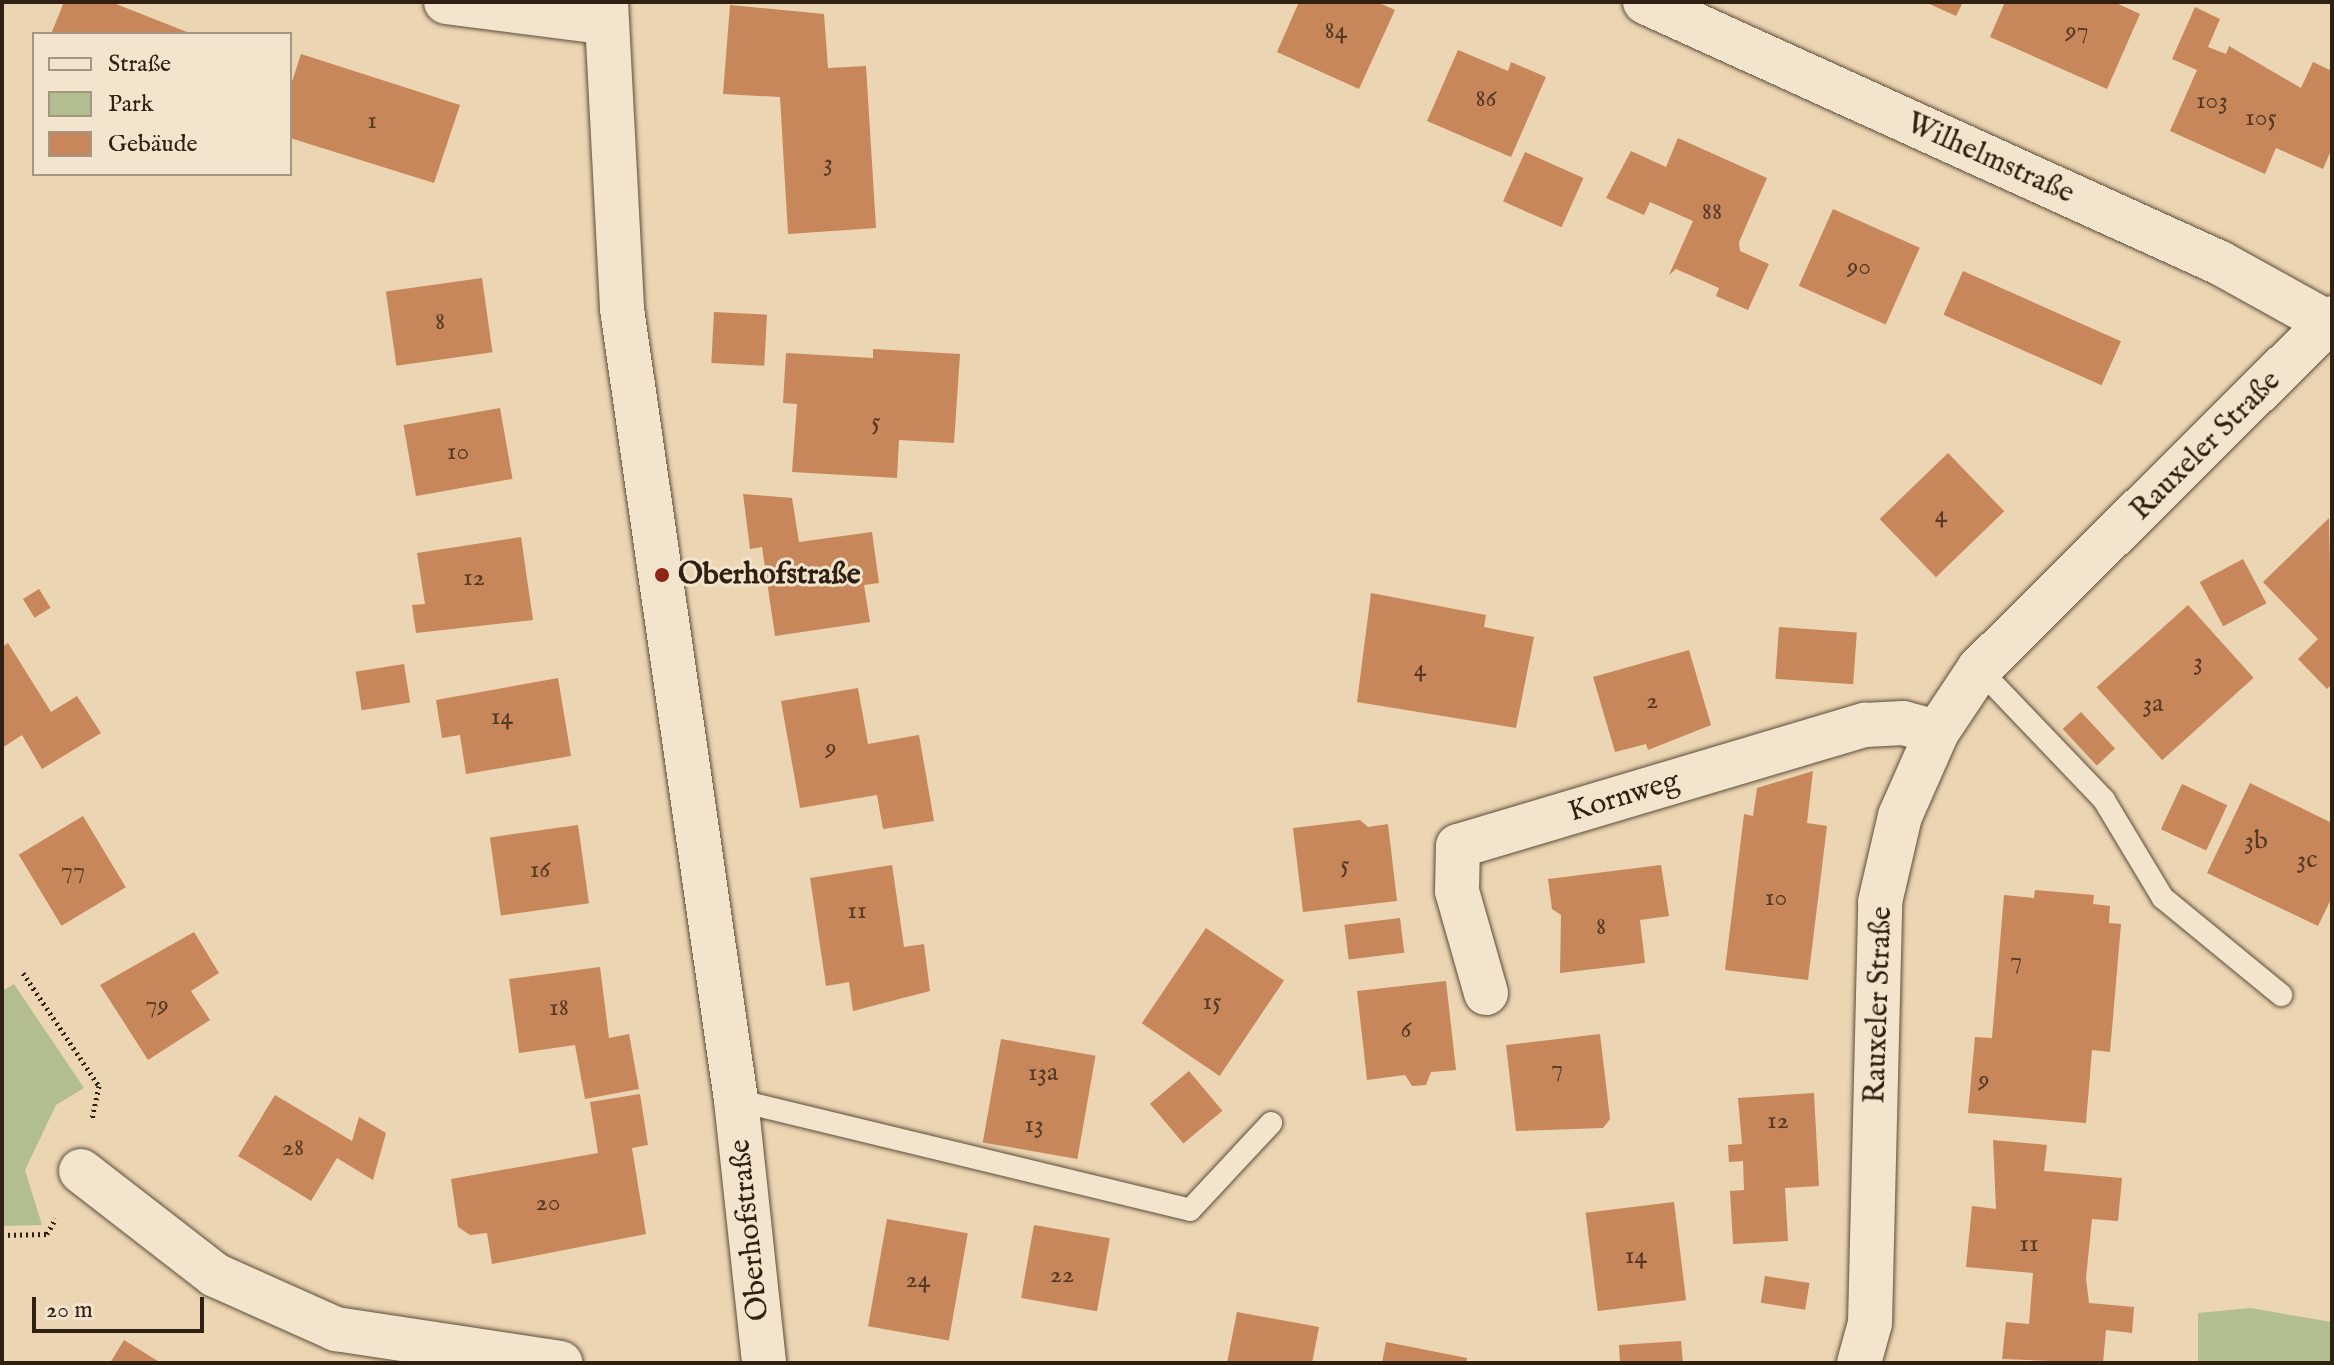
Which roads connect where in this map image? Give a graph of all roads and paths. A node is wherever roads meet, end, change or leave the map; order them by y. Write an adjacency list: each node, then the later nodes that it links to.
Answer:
1 (446, 2): 3 (street)
2 (1645, 2): 4 (street, Wilhelmstraße)
3 (604, 12): 10 (street, Oberhofstraße)
4 (2331, 321): 5 (street, Rauxeler Straße)
5 (1979, 669): 6 (street, Rauxeler Straße); 9 (lane)
6 (1937, 732): 8 (street, Kornweg); 15 (street, Rauxeler Straße)
7 (23, 973): 12 (path)
8 (1486, 993)
9 (2281, 995)
10 (736, 1100): 11 (lane); 14 (street, Oberhofstraße)
11 (1271, 1123)
12 (81, 1171): 13 (street)
13 (560, 1363)
14 (764, 1363)
15 (1859, 1363)

